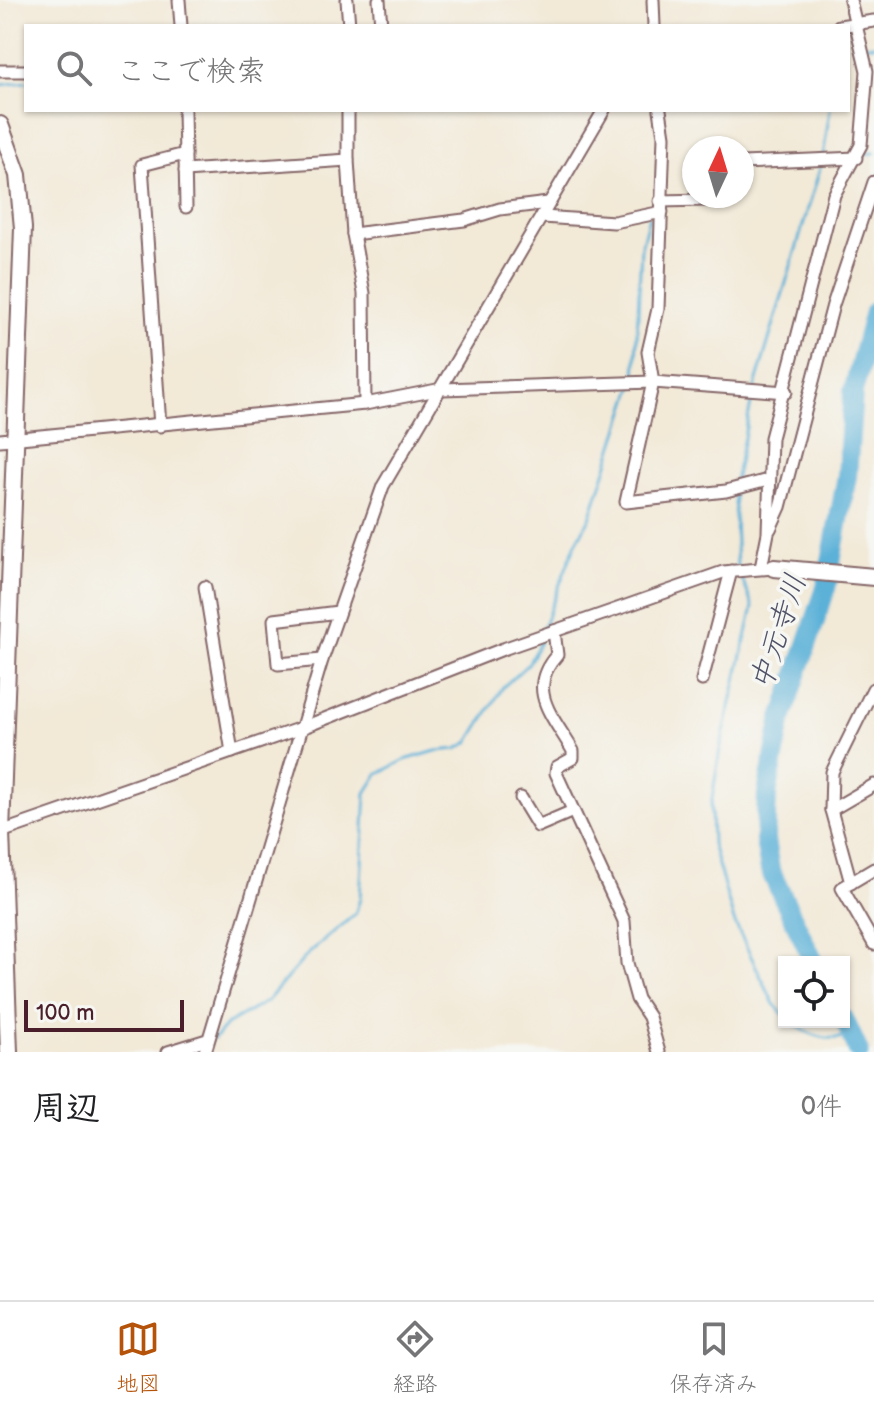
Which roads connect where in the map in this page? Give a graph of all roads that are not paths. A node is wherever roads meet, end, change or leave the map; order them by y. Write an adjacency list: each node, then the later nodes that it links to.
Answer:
1 (179, 0): 7 (street)
2 (347, 0): 8 (street)
3 (379, 0): 9 (street)
4 (653, 0): 10 (street)
5 (850, 0): 11 (street)
6 (874, 21): 11 (street)
7 (181, 24)
8 (349, 24)
9 (381, 24)
10 (655, 24)
11 (857, 24): 12 (street); 21 (street)
12 (850, 25)
13 (0, 71): 14 (street)
14 (24, 71)
15 (184, 112): 20 (street)
16 (348, 112): 22 (street)
17 (603, 112): 26 (street)
18 (660, 112): 28 (street)
19 (0, 125): 37 (main road)
20 (185, 154): 24 (street); 36 (street)
21 (856, 158): 23 (street); 34 (street)
22 (348, 160): 24 (street); 31 (street)
23 (754, 162)
24 (185, 171): 29 (street)
25 (874, 182): 40 (street)
26 (548, 203): 30 (street); 31 (street)
27 (682, 203): 28 (street)
28 (661, 206): 30 (street); 32 (street)
29 (186, 207)
30 (543, 217): 33 (street)
31 (353, 234): 35 (street)
32 (653, 382): 33 (street); 34 (street); 39 (street)
33 (442, 389): 35 (street); 45 (street)
34 (786, 392): 39 (street)
35 (365, 404): 36 (street)
36 (160, 426): 37 (street)
37 (17, 438): 38 (street); 56 (main road)
38 (0, 440)
39 (768, 480): 40 (street)
40 (768, 533): 41 (street)
41 (768, 568): 42 (street); 43 (main road)
42 (731, 571): 46 (street); 48 (street)
43 (874, 577)
44 (205, 587): 51 (street)
45 (338, 612): 47 (street); 47 (street)
46 (554, 631): 50 (street); 55 (street)
47 (322, 660): 50 (street)
48 (702, 680)
49 (874, 690): 54 (street)
50 (304, 727): 51 (street); 62 (street)
51 (232, 752): 56 (street)
52 (874, 785): 54 (street)
53 (521, 798): 55 (street)
54 (831, 810): 58 (street)
55 (573, 811): 65 (street)
56 (1, 832): 61 (main road)
57 (874, 869): 58 (street)
58 (851, 883): 59 (street)
59 (871, 930): 60 (street)
60 (874, 944)
61 (2, 949): 63 (main road)
62 (206, 1046): 64 (street)
63 (9, 1052)
64 (168, 1052)
65 (659, 1052)

